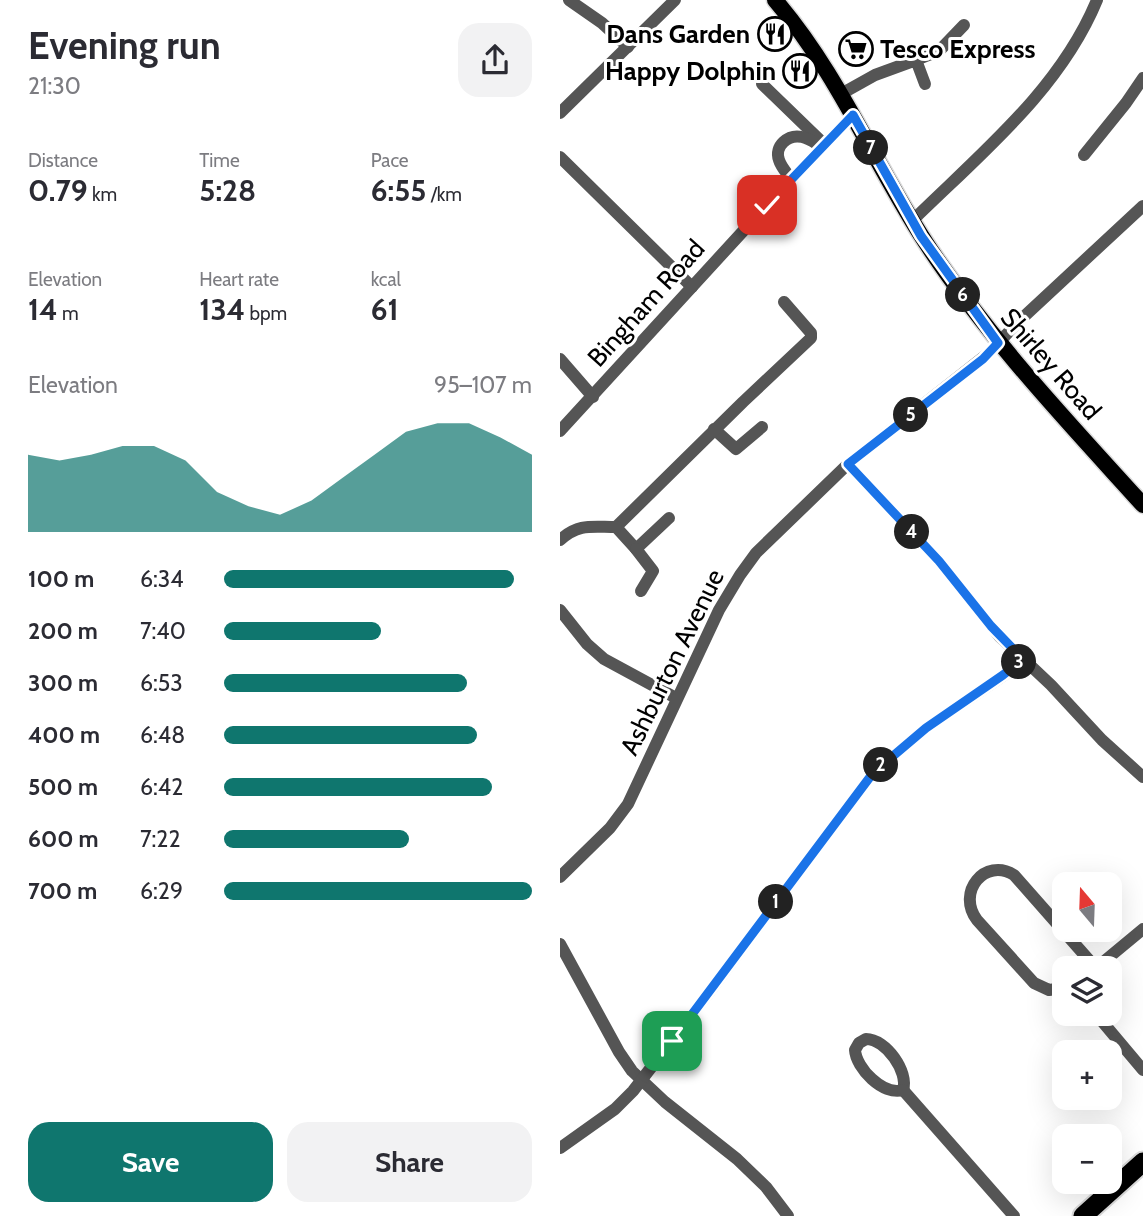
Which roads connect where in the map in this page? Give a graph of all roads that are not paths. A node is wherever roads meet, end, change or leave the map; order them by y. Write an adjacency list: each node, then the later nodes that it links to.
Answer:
1 (569, 0): 6 (street)
2 (675, 0): 6 (street)
3 (775, 0): 11 (main road, Shirley Road)
4 (1097, 0): 19 (street)
5 (964, 25): 7 (street)
6 (628, 47): 12 (street)
7 (916, 60): 10 (street); 11 (street)
8 (1143, 78): 15 (street)
9 (762, 84): 14 (street)
10 (925, 84)
11 (841, 93): 13 (main road, Shirley Road)
12 (560, 113)
13 (853, 115): 14 (street, Bingham Road); 19 (main road, Shirley Road)
14 (823, 145): 17 (street, Bingham Road); 17 (street)
15 (1084, 155)
16 (560, 157): 20 (street)
17 (791, 179): 20 (street, Bingham Road)
18 (1143, 206): 22 (street, Ashburton Avenue)
19 (912, 221): 22 (main road, Shirley Road)
20 (692, 287): 24 (street, Bingham Road)
21 (784, 302): 26 (street)
22 (998, 343): 28 (street, Ashburton Avenue); 29 (main road, Shirley Road)
23 (560, 359): 24 (street)
24 (593, 397): 27 (street, Bingham Road)
25 (762, 427): 26 (street)
26 (714, 429): 31 (street)
27 (560, 431)
28 (848, 464): 36 (street); 37 (street, Ashburton Avenue)
29 (1143, 505)
30 (669, 518): 33 (street)
31 (616, 527): 32 (street); 33 (street)
32 (560, 540)
33 (636, 548): 34 (street)
34 (640, 591)
35 (560, 610): 37 (street)
36 (1023, 659): 38 (street); 47 (street)
37 (676, 698): 39 (street, Ashburton Avenue)
38 (1143, 778)
39 (560, 877)
40 (1143, 929): 43 (street)
41 (560, 944): 47 (street)
42 (1085, 956): 44 (street)
43 (1110, 956)
44 (1052, 990)
45 (1106, 1026): 46 (street)
46 (1143, 1070)
47 (641, 1080): 49 (street); 51 (street)
48 (902, 1090): 48 (street); 52 (street)
49 (560, 1149)
50 (1143, 1162): 53 (highway)
51 (785, 1215)
52 (1014, 1216)
53 (1083, 1216)

